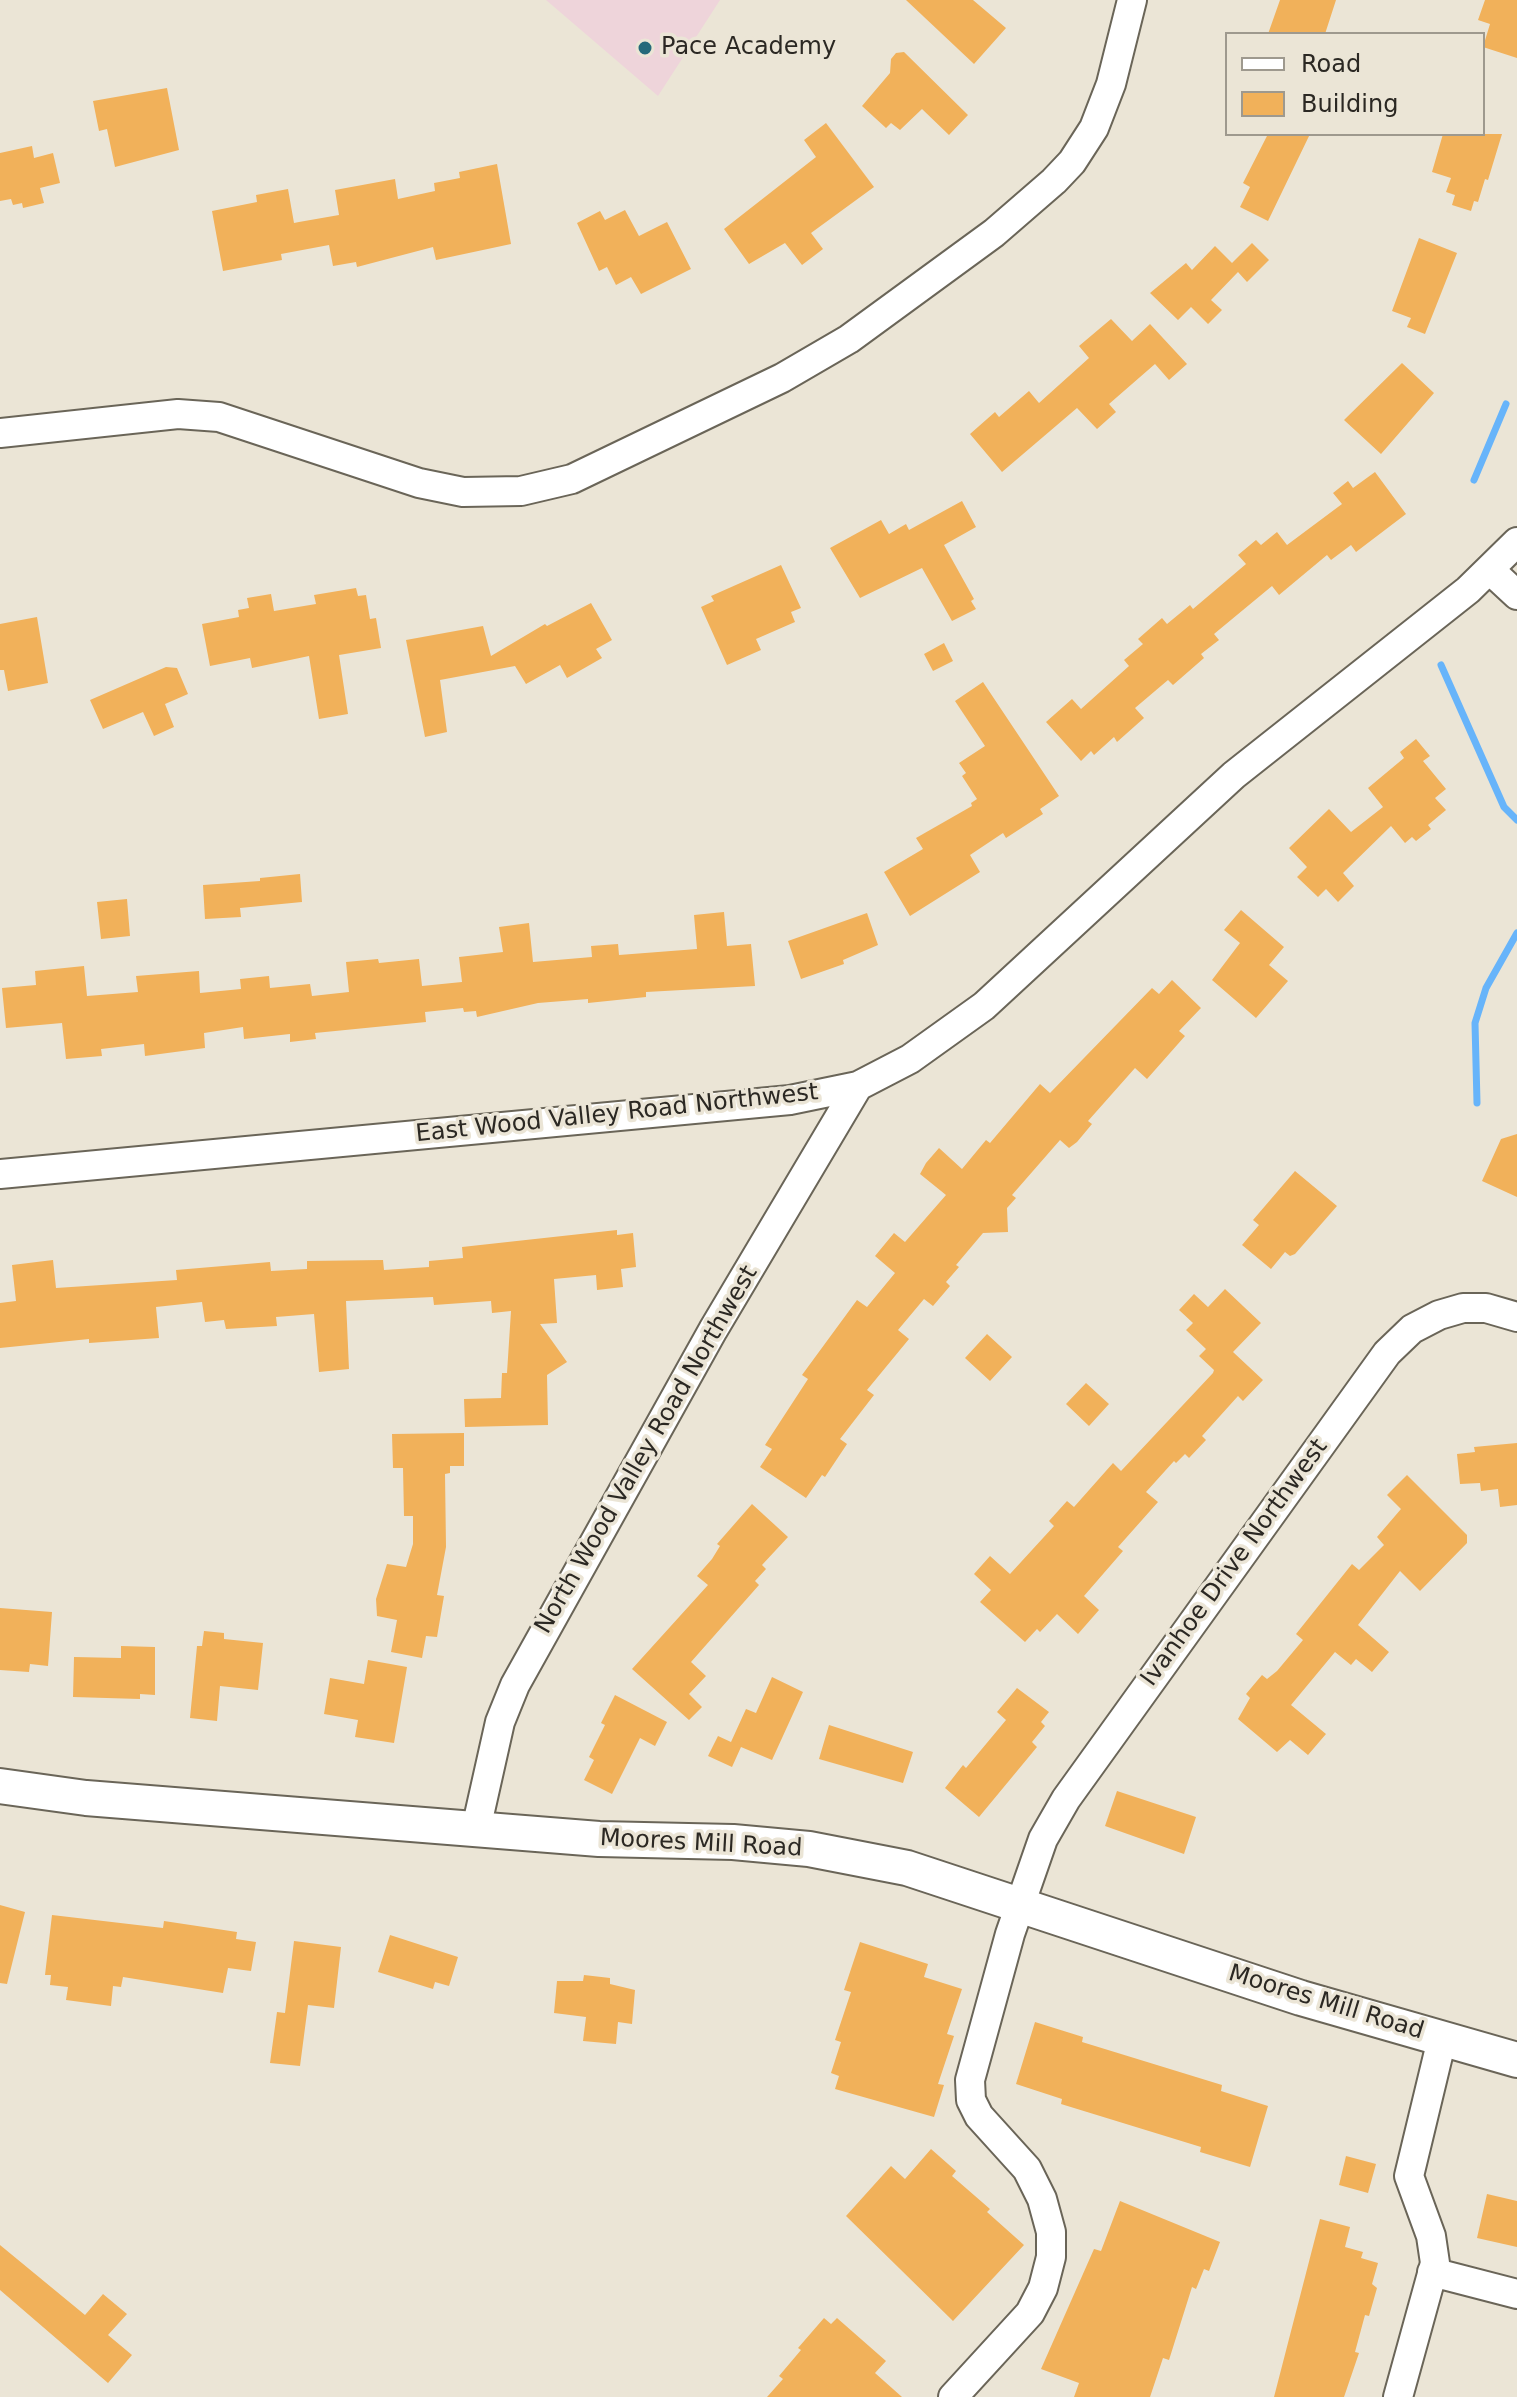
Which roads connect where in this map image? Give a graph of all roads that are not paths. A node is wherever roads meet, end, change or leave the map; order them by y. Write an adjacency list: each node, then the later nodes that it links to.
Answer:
1 (1132, 0): 2 (street)
2 (0, 433)
3 (1517, 542): 4 (street, East Wood Valley Road Northwest)
4 (1490, 570): 5 (street); 6 (street, East Wood Valley Road Northwest)
5 (1517, 595)
6 (858, 1086): 7 (street, East Wood Valley Road Northwest); 10 (street, North Wood Valley Road Northwest)
7 (0, 1174)
8 (1517, 1317): 11 (street, Ivanhoe Drive Northwest)
9 (0, 1786): 10 (street, Moores Mill Road)
10 (476, 1829): 11 (street, Moores Mill Road)
11 (1019, 1904): 12 (street, Moores Mill Road); 16 (street, Ivanhoe Drive Northwest)
12 (1442, 2039): 13 (street, Moores Mill Road); 14 (street)
13 (1517, 2060)
14 (1432, 2272): 15 (street); 17 (street)
15 (1517, 2294)
16 (953, 2397)
17 (1398, 2397)

